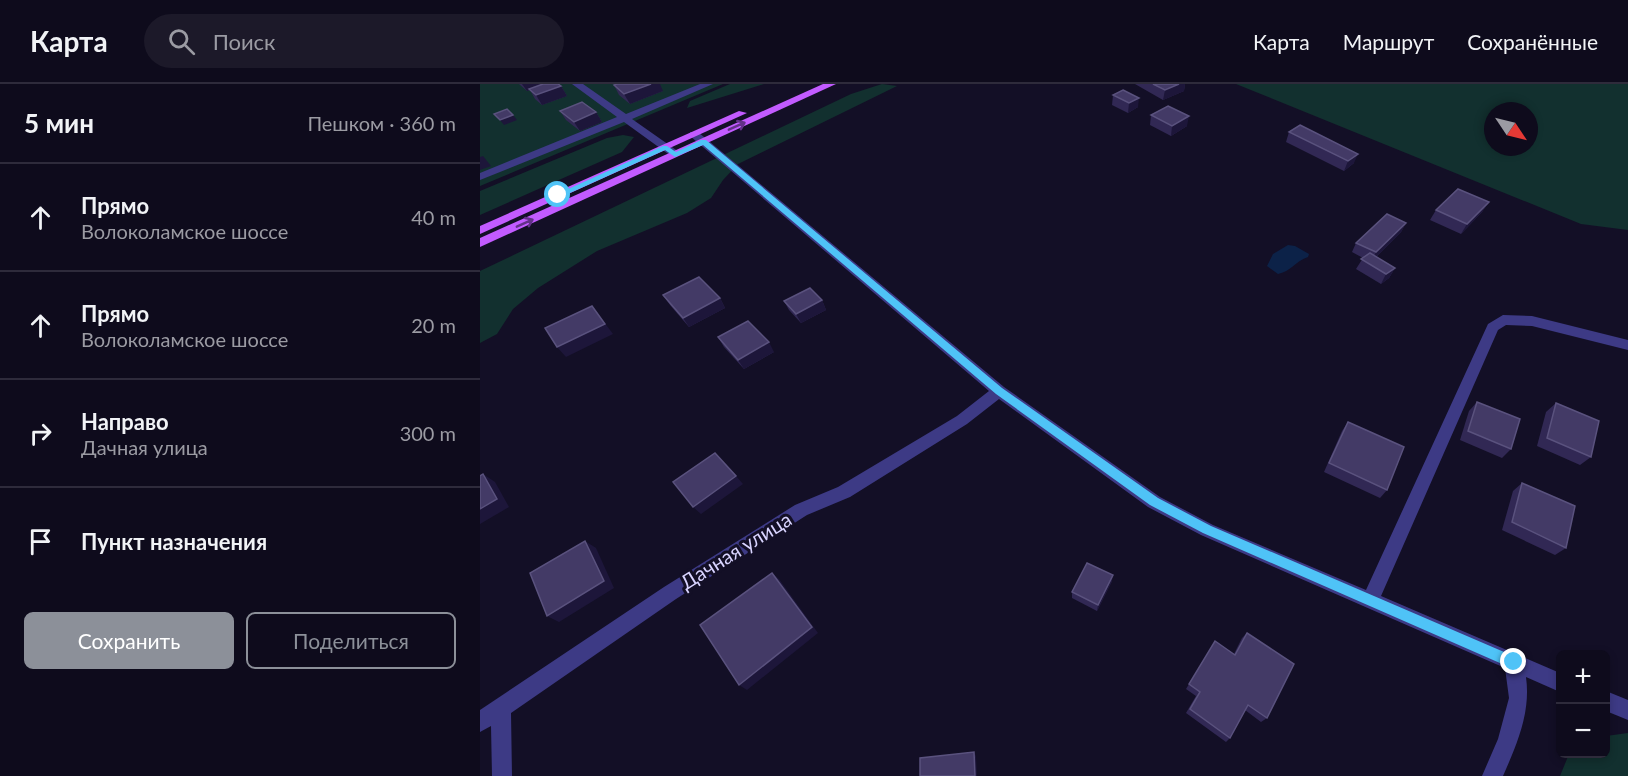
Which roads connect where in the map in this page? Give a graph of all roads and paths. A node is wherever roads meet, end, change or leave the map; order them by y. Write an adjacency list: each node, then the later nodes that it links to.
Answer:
1 (577, 84): 5 (street)
2 (708, 84): 5 (street)
3 (807, 84): 6 (main road)
4 (831, 84): 6 (main road, one-way to 4)
5 (625, 118): 7 (street); 9 (street)
6 (699, 138): 7 (main road); 8 (main road); 13 (street)
7 (665, 147): 8 (street); 10 (main road)
8 (675, 154): 11 (main road, one-way to 8)
9 (480, 177)
10 (480, 230)
11 (480, 243)
12 (1628, 345): 14 (street)
13 (999, 391): 14 (street); 18 (street, Дачная улица)
14 (1370, 600): 15 (street)
15 (1514, 662): 16 (street); 22 (street)
16 (1556, 680)
17 (1610, 703): 19 (street)
18 (501, 709): 20 (street, Дачная улица); 21 (street)
19 (1628, 710)
20 (480, 722)
21 (502, 776)
22 (1492, 776)

